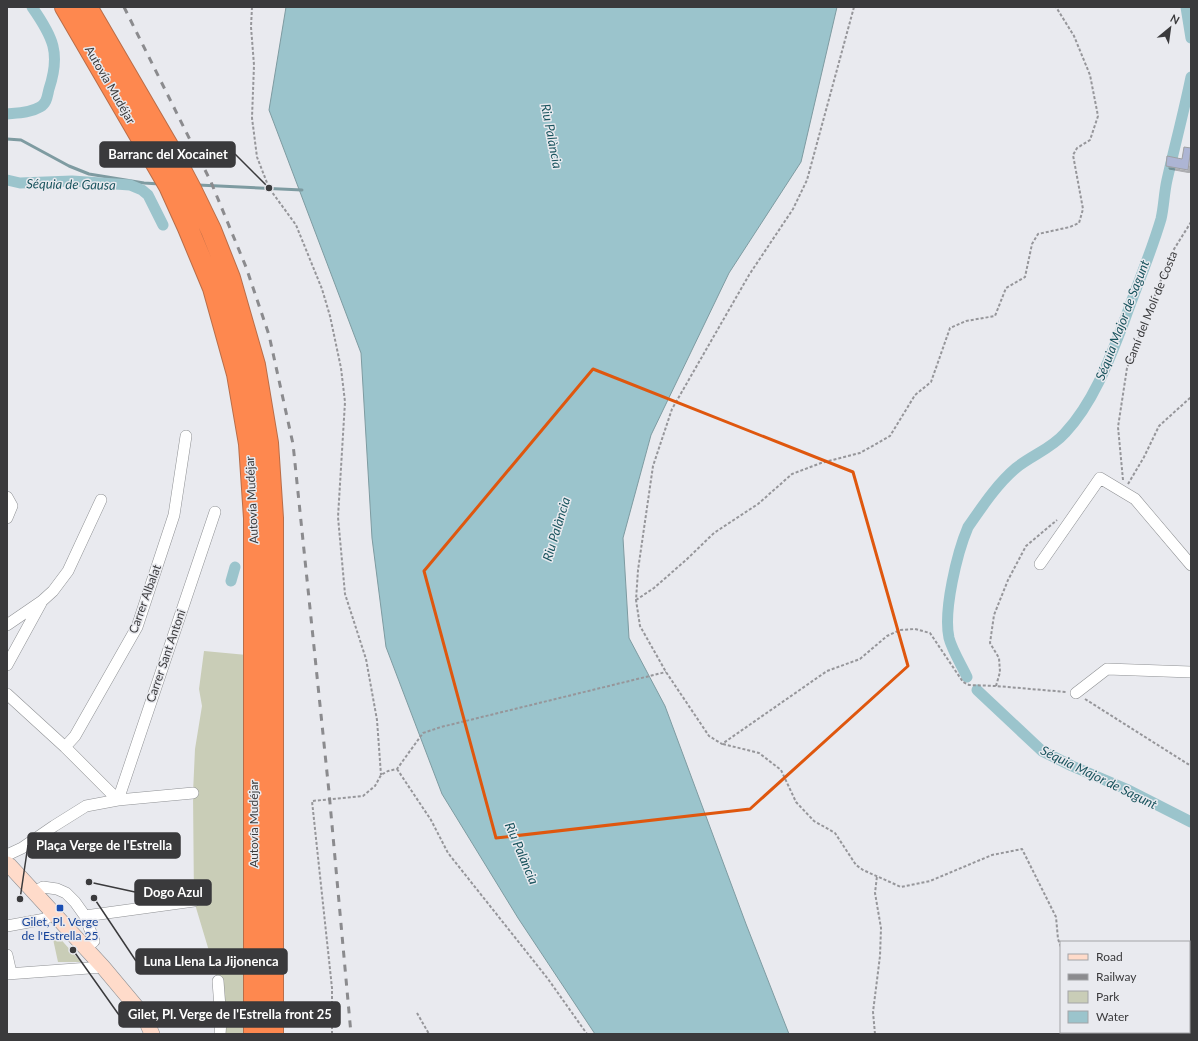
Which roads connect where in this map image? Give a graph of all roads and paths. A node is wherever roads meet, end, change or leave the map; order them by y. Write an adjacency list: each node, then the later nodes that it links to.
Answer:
1 (65, 7): 52 (highway, Autovía Mudéjar)
2 (87, 7): 53 (highway, Autovía Mudéjar)
3 (252, 7): 30 (path)
4 (854, 7): 17 (path)
5 (1056, 7): 17 (path)
6 (1191, 222): 9 (path, Camí del Molí de Costa)
7 (1191, 397): 9 (path)
8 (186, 436): 27 (street, Carrer Albalat)
9 (1126, 490): 15 (street); 16 (street)
10 (7, 497): 13 (street)
11 (101, 500): 18 (street)
12 (215, 512): 32 (street, Carrer Sant Antoni)
13 (7, 518)
14 (1058, 519): 23 (path)
15 (1040, 564)
16 (1191, 565)
17 (636, 600): 21 (path)
18 (42, 601): 19 (street); 20 (street)
19 (7, 625)
20 (7, 665)
21 (666, 672): 26 (path); 29 (path)
22 (1191, 672): 24 (street)
23 (996, 686): 24 (path); 26 (path)
24 (1076, 693): 28 (path)
25 (7, 694): 27 (street)
26 (722, 744): 37 (path)
27 (65, 747): 32 (street)
28 (1191, 766)
29 (397, 769): 30 (path); 56 (path)
30 (381, 775): 54 (path)
31 (193, 793): 32 (street)
32 (118, 800): 34 (street)
33 (7, 844): 34 (street)
34 (22, 848): 35 (street)
35 (7, 855)
36 (7, 864): 38 (street)
37 (877, 876): 43 (path); 57 (path)
38 (35, 892): 40 (street); 41 (street)
39 (194, 901): 41 (street)
40 (53, 913): 42 (street); 44 (street)
41 (85, 916): 44 (street)
42 (7, 926)
43 (1060, 944)
44 (86, 948): 46 (street)
45 (7, 955): 47 (street)
46 (103, 967): 47 (street); 50 (street)
47 (9, 974)
48 (218, 981): 51 (street)
49 (418, 1013): 55 (path)
50 (151, 1032)
51 (220, 1034)
52 (254, 1034)
53 (273, 1034)
54 (332, 1034)
55 (429, 1034)
56 (587, 1034)
57 (875, 1034)

